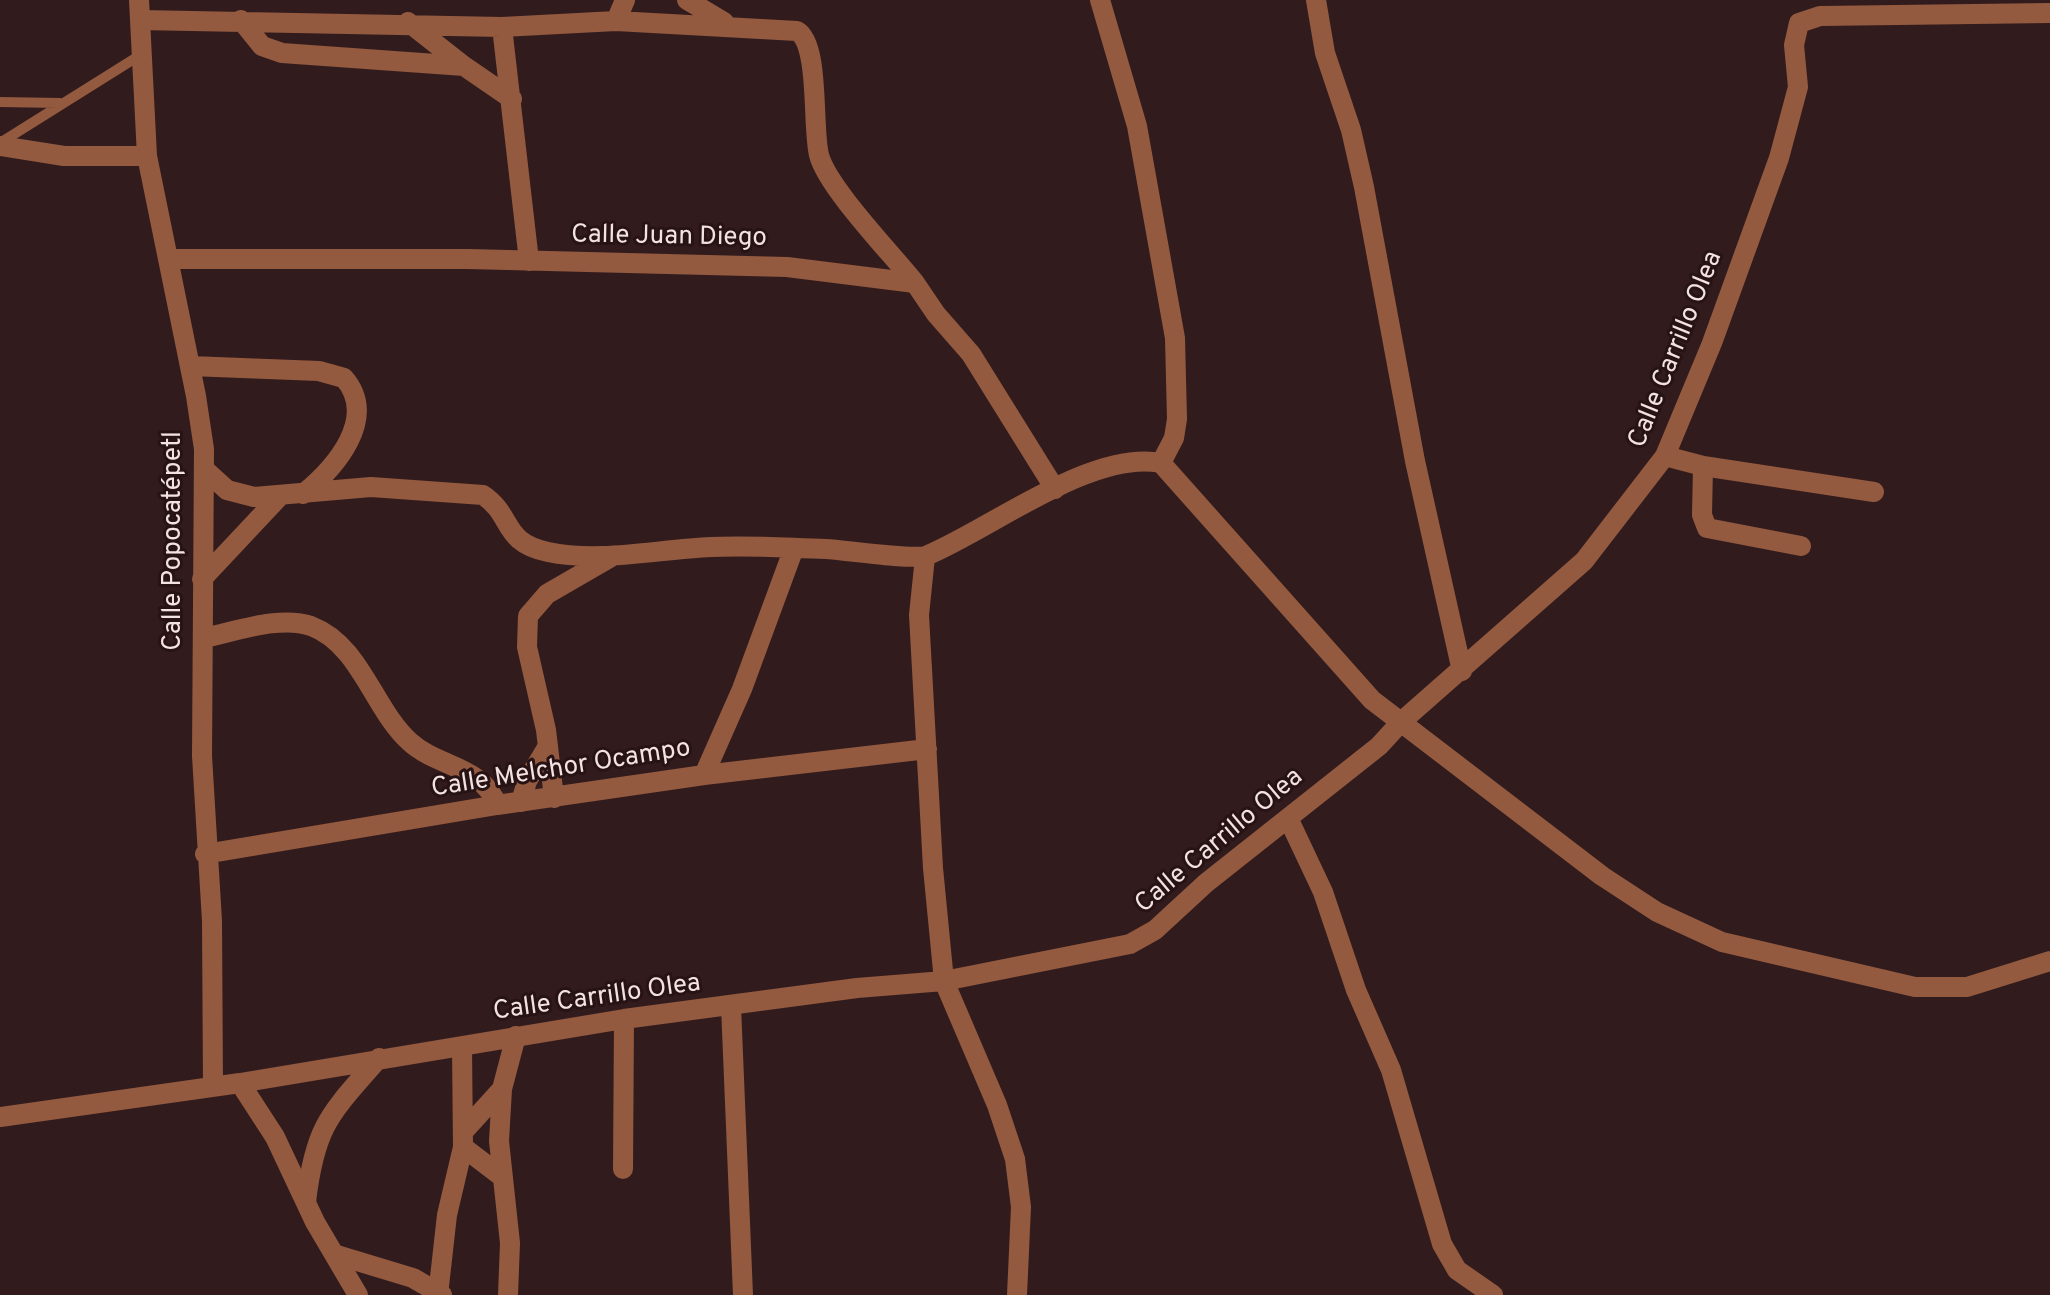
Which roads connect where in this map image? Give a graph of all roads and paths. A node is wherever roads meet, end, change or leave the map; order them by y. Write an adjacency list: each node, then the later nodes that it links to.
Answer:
1 (625, 0): 8 (street)
2 (687, 0): 10 (street)
3 (1316, 0): 37 (street)
4 (1102, 2): 24 (street)
5 (140, 10): 7 (street); 12 (street, Calle Popocatépetl)
6 (2050, 13): 23 (street, Calle Carrillo Olea)
7 (241, 20): 9 (street); 13 (street)
8 (616, 21): 10 (street); 11 (street)
9 (408, 22): 11 (street); 13 (street)
10 (728, 24): 21 (street)
11 (502, 27): 14 (street)
12 (142, 54): 16 (lane); 18 (street, Calle Popocatépetl)
13 (464, 66): 14 (street)
14 (512, 99): 20 (street)
15 (0, 102): 16 (lane)
16 (60, 103): 17 (lane)
17 (0, 144): 18 (street)
18 (147, 156): 19 (street, Calle Popocatépetl)
19 (170, 259): 20 (street, Calle Juan Diego); 22 (street, Calle Popocatépetl)
20 (529, 261): 21 (street, Calle Juan Diego)
21 (915, 283): 27 (street)
22 (190, 366): 26 (street, Calle Popocatépetl); 29 (street)
23 (1665, 456): 25 (street); 37 (street, Calle Carrillo Olea)
24 (1161, 463): 27 (street); 38 (street)
25 (1703, 466): 28 (street); 31 (street)
26 (204, 469): 30 (street); 35 (street, Calle Popocatépetl)
27 (1055, 489): 34 (street)
28 (1874, 492)
29 (303, 494): 30 (street); 33 (street)
30 (279, 497): 35 (street)
31 (1801, 546)
32 (794, 548): 33 (street); 34 (street); 41 (street)
33 (618, 553): 39 (street)
34 (925, 557): 40 (street)
35 (202, 579): 36 (street, Calle Popocatépetl)
36 (203, 638): 44 (street); 46 (street, Calle Popocatépetl)
37 (1462, 671): 38 (street, Calle Carrillo Olea)
38 (1401, 722): 45 (street, Calle Carrillo Olea); 47 (street)
39 (548, 746): 42 (street); 43 (street)
40 (927, 749): 41 (street, Calle Melchor Ocampo); 48 (street)
41 (704, 775): 42 (street, Calle Melchor Ocampo)
42 (554, 798): 43 (street, Calle Melchor Ocampo)
43 (521, 802): 44 (street, Calle Melchor Ocampo)
44 (497, 805): 46 (street, Calle Melchor Ocampo)
45 (1289, 820): 48 (street, Calle Carrillo Olea); 68 (street)
46 (205, 854): 55 (street, Calle Popocatépetl)
47 (2050, 961)
48 (944, 981): 49 (street, Calle Carrillo Olea); 67 (street)
49 (731, 1006): 50 (street, Calle Carrillo Olea); 66 (street)
50 (624, 1019): 51 (street, Calle Carrillo Olea); 59 (street)
51 (516, 1036): 52 (street, Calle Carrillo Olea); 56 (street)
52 (462, 1047): 53 (street, Calle Carrillo Olea); 58 (street)
53 (379, 1058): 54 (street, Calle Carrillo Olea); 61 (street)
54 (240, 1083): 55 (street, Calle Carrillo Olea); 61 (street)
55 (213, 1087): 57 (street, Calle Carrillo Olea)
56 (502, 1089): 58 (street); 60 (street)
57 (0, 1117)
58 (463, 1140): 60 (street); 63 (street)
59 (623, 1169)
60 (501, 1176): 65 (street)
61 (306, 1202): 62 (street)
62 (337, 1255): 63 (street); 64 (street)
63 (439, 1294)
64 (358, 1295)
65 (508, 1295)
66 (743, 1295)
67 (1017, 1295)
68 (1493, 1295)

